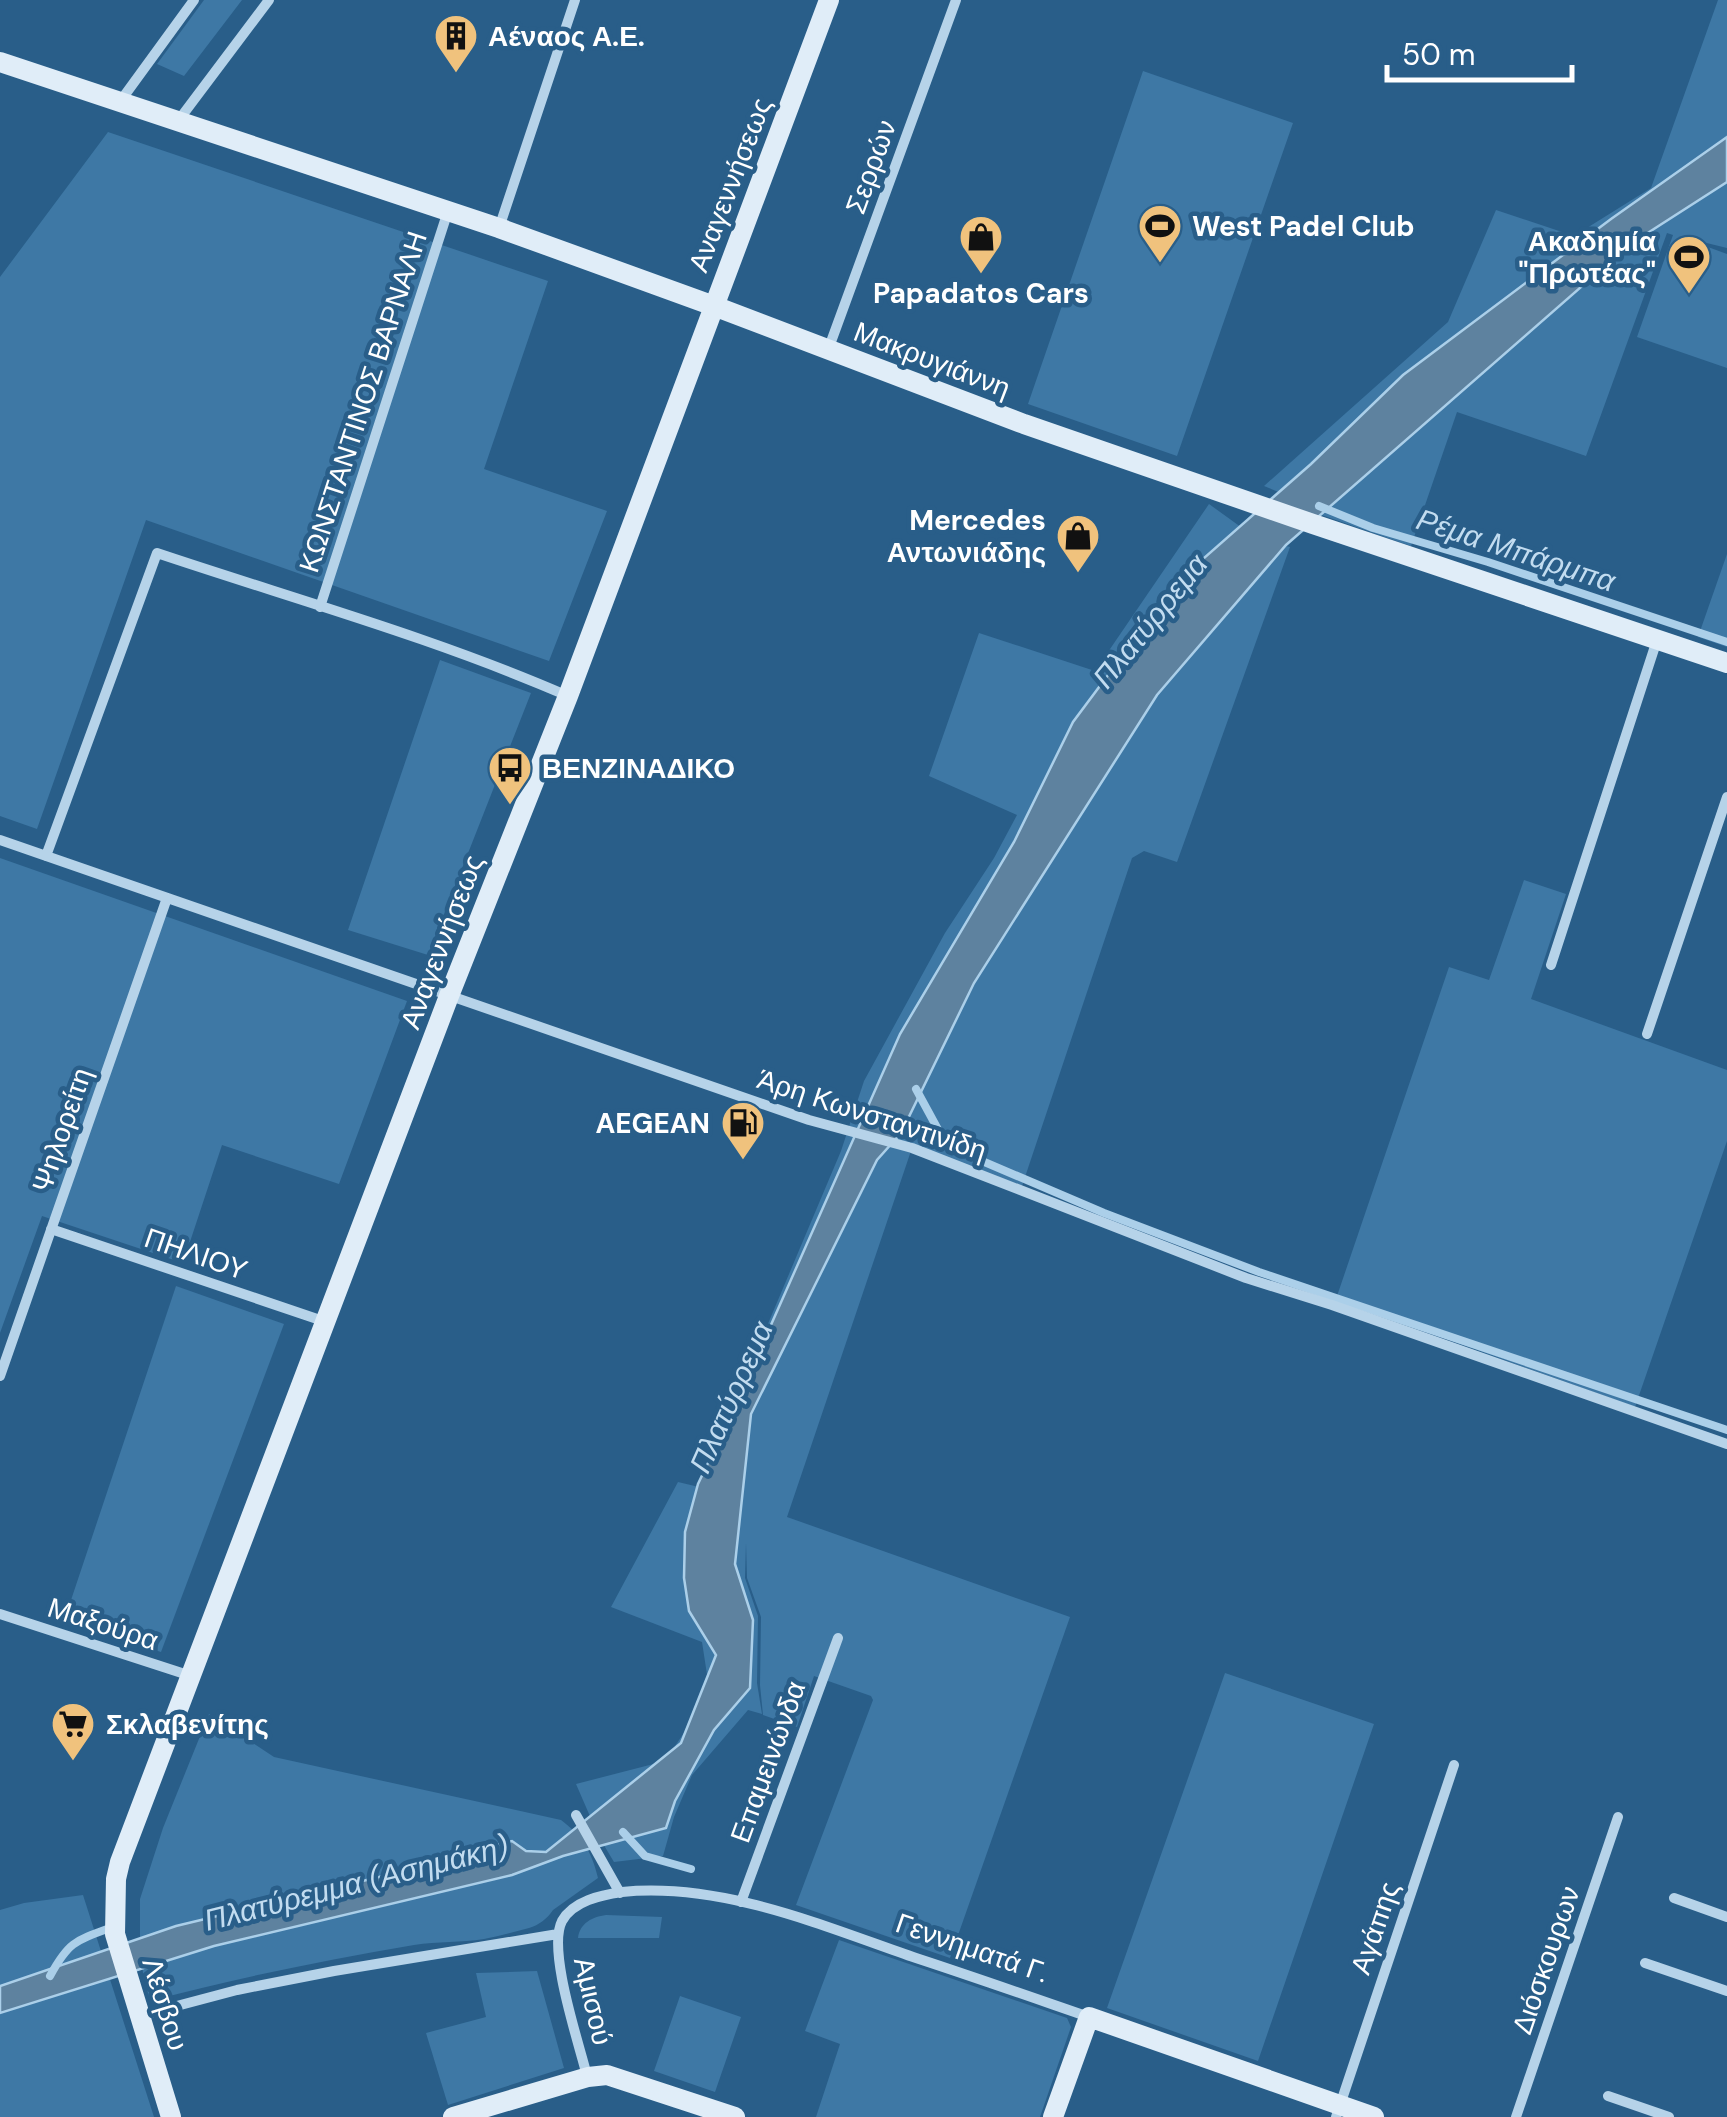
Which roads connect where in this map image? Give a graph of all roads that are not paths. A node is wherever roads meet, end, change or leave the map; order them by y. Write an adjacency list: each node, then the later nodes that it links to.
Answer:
1 (194, 0): 7 (street)
2 (268, 0): 8 (street)
3 (575, 0): 10 (street)
4 (829, 0): 11 (main road, Αναγεννήσεως)
5 (956, 0): 12 (street, Σερρών)
6 (0, 62): 7 (main road, Μακρυγιάννη)
7 (119, 103): 8 (main road, Μακρυγιάννη)
8 (178, 122): 9 (main road, Μακρυγιάννη)
9 (448, 210): 10 (main road, Μακρυγιάννη); 13 (street, ΚΩΝΣΤΑΝΤΙΝΟΣ ΒΑΡΝΑΛΗ)
10 (500, 228): 11 (main road, Μακρυγιάννη)
11 (714, 306): 12 (main road, Μακρυγιάννη); 16 (main road, Αναγεννήσεως)
12 (828, 350): 14 (main road, Μακρυγιάννη)
13 (320, 607): 16 (street); 19 (street)
14 (1658, 639): 15 (main road, Μακρυγιάννη); 21 (street)
15 (1727, 662)
16 (568, 696): 22 (main road, Αναγεννήσεως)
17 (1727, 797): 23 (street)
18 (0, 840): 19 (street, Άρη Κωνσταντινίδη)
19 (46, 856): 20 (street, Άρη Κωνσταντινίδη)
20 (167, 898): 22 (street, Άρη Κωνσταντινίδη); 24 (street, Ψηλορείτη)
21 (1551, 965)
22 (449, 996): 25 (main road, Αναγεννήσεως); 27 (street, Άρη Κωνσταντινίδη)
23 (1647, 1034)
24 (52, 1229): 25 (street, ΠΗΛΙΟΥ); 26 (street, Ψηλορείτη)
25 (327, 1322): 30 (main road, Αναγεννήσεως)
26 (0, 1376)
27 (1727, 1444)
28 (0, 1614): 30 (street, Μαξούρα)
29 (838, 1638): 36 (street, Επαμεινώνδα)
30 (191, 1676): 37 (main road, Αναγεννήσεως)
31 (1454, 1765): 46 (street, Αγάπης)
32 (576, 1815): 34 (street)
33 (1618, 1817): 53 (street, Διόσκουρων)
34 (620, 1893): 36 (street, Γεννηματά Γ.); 39 (street, Γεννηματά Γ.)
35 (1674, 1898): 38 (street)
36 (741, 1902): 43 (street, Γεννηματά Γ.)
37 (114, 1905): 42 (main road, Λέσβου)
38 (1727, 1918)
39 (558, 1934): 42 (street); 44 (street, Αμισού)
40 (1645, 1963): 41 (street)
41 (1727, 1991)
42 (139, 2016): 48 (main road, Λέσβου)
43 (1088, 2017): 46 (main road, Γεννηματά Γ.); 51 (main road)
44 (588, 2077): 47 (main road); 50 (main road)
45 (1608, 2096): 54 (street)
46 (1338, 2111): 52 (main road, Γεννηματά Γ.)
47 (484, 2113): 49 (main road)
48 (171, 2117)
49 (454, 2117)
50 (735, 2117)
51 (1053, 2117)
52 (1374, 2117)
53 (1516, 2117)
54 (1669, 2117)

